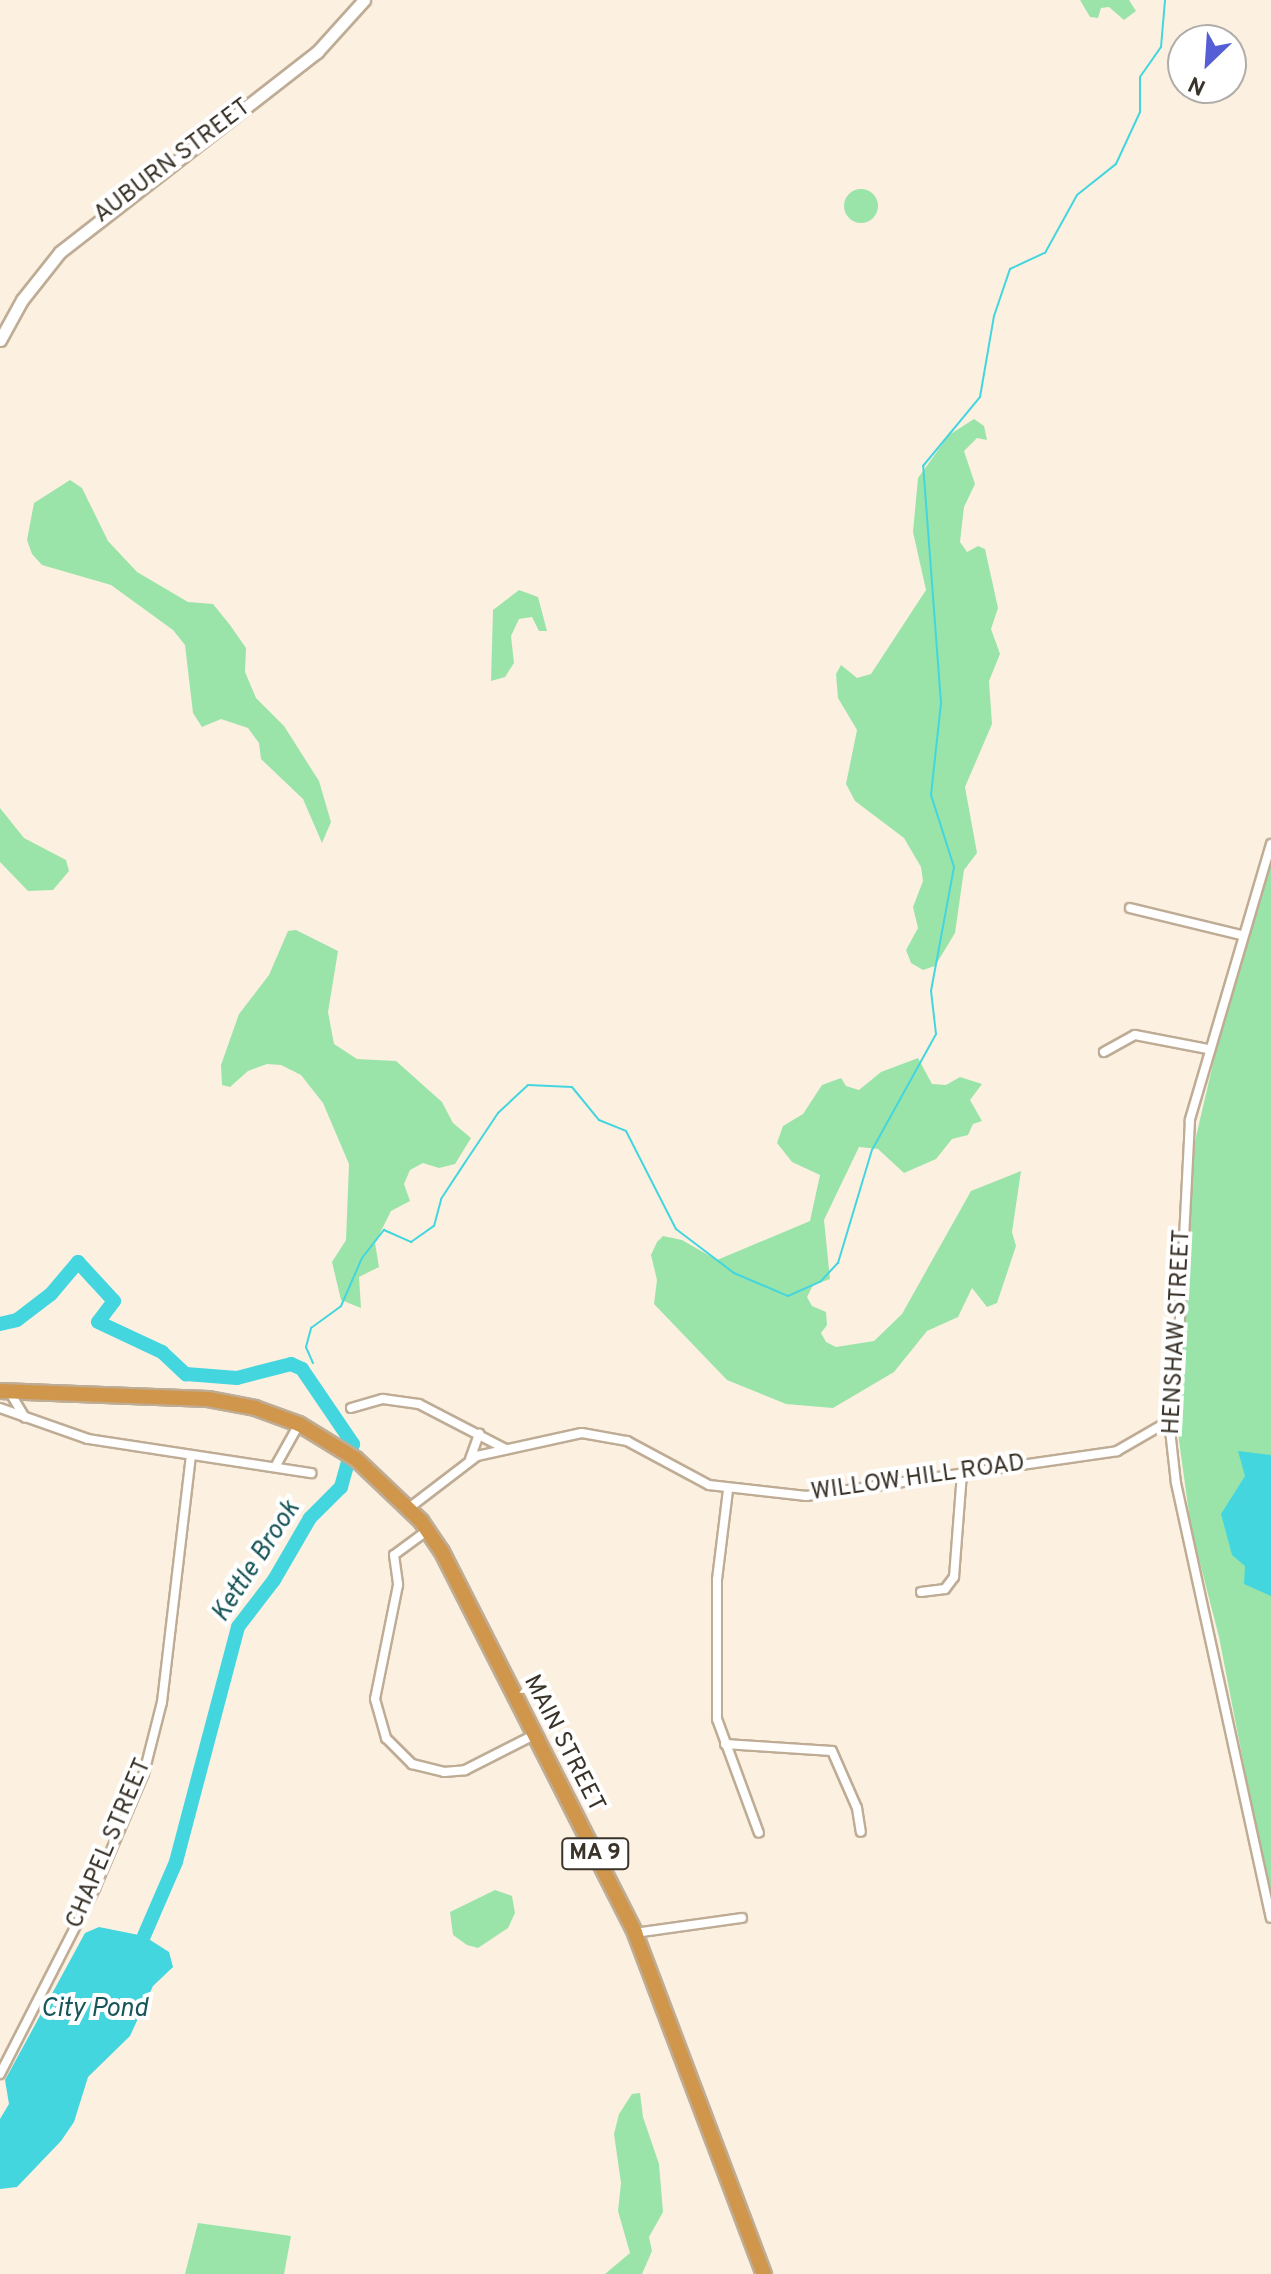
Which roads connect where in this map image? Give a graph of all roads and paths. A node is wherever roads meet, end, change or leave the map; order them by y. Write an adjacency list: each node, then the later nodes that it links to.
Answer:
1 (364, 0): 2 (street, AUBURN STREET)
2 (0, 340)
3 (1271, 844): 5 (street, HENSHAW STREET)
4 (1130, 908): 5 (street)
5 (1241, 935): 6 (street, HENSHAW STREET)
6 (1208, 1049): 7 (street); 12 (street, HENSHAW STREET)
7 (1104, 1052)
8 (5, 1391): 11 (street, MAIN STREET); 13 (highway, MAIN STREET / MA 9)
9 (0, 1408): 11 (street)
10 (351, 1408): 14 (street)
11 (26, 1418): 16 (street)
12 (1169, 1421): 20 (street, WILLOW HILL ROAD); 30 (street, HENSHAW STREET)
13 (299, 1424): 18 (street); 22 (highway, MAIN STREET / MA 9)
14 (479, 1434): 15 (street); 17 (street)
15 (504, 1448): 17 (street, WILLOW HILL ROAD); 21 (street, WILLOW HILL ROAD)
16 (191, 1456): 18 (street); 32 (street, CHAPEL STREET)
17 (470, 1460): 22 (street)
18 (275, 1467): 19 (street)
19 (311, 1473)
20 (962, 1473): 21 (street, WILLOW HILL ROAD); 24 (street)
21 (728, 1490): 26 (street)
22 (409, 1508): 23 (highway, MAIN STREET / MA 9)
23 (428, 1530): 25 (highway, MAIN STREET / MA 9); 25 (street)
24 (921, 1592)
25 (534, 1735): 31 (highway, MAIN STREET / MA 9)
26 (725, 1744): 27 (street); 28 (street)
27 (861, 1832)
28 (759, 1833)
29 (742, 1918): 31 (street)
30 (1271, 1918)
31 (635, 1933): 33 (highway, MAIN STREET / MA 9)
32 (0, 2074)
33 (764, 2274)

